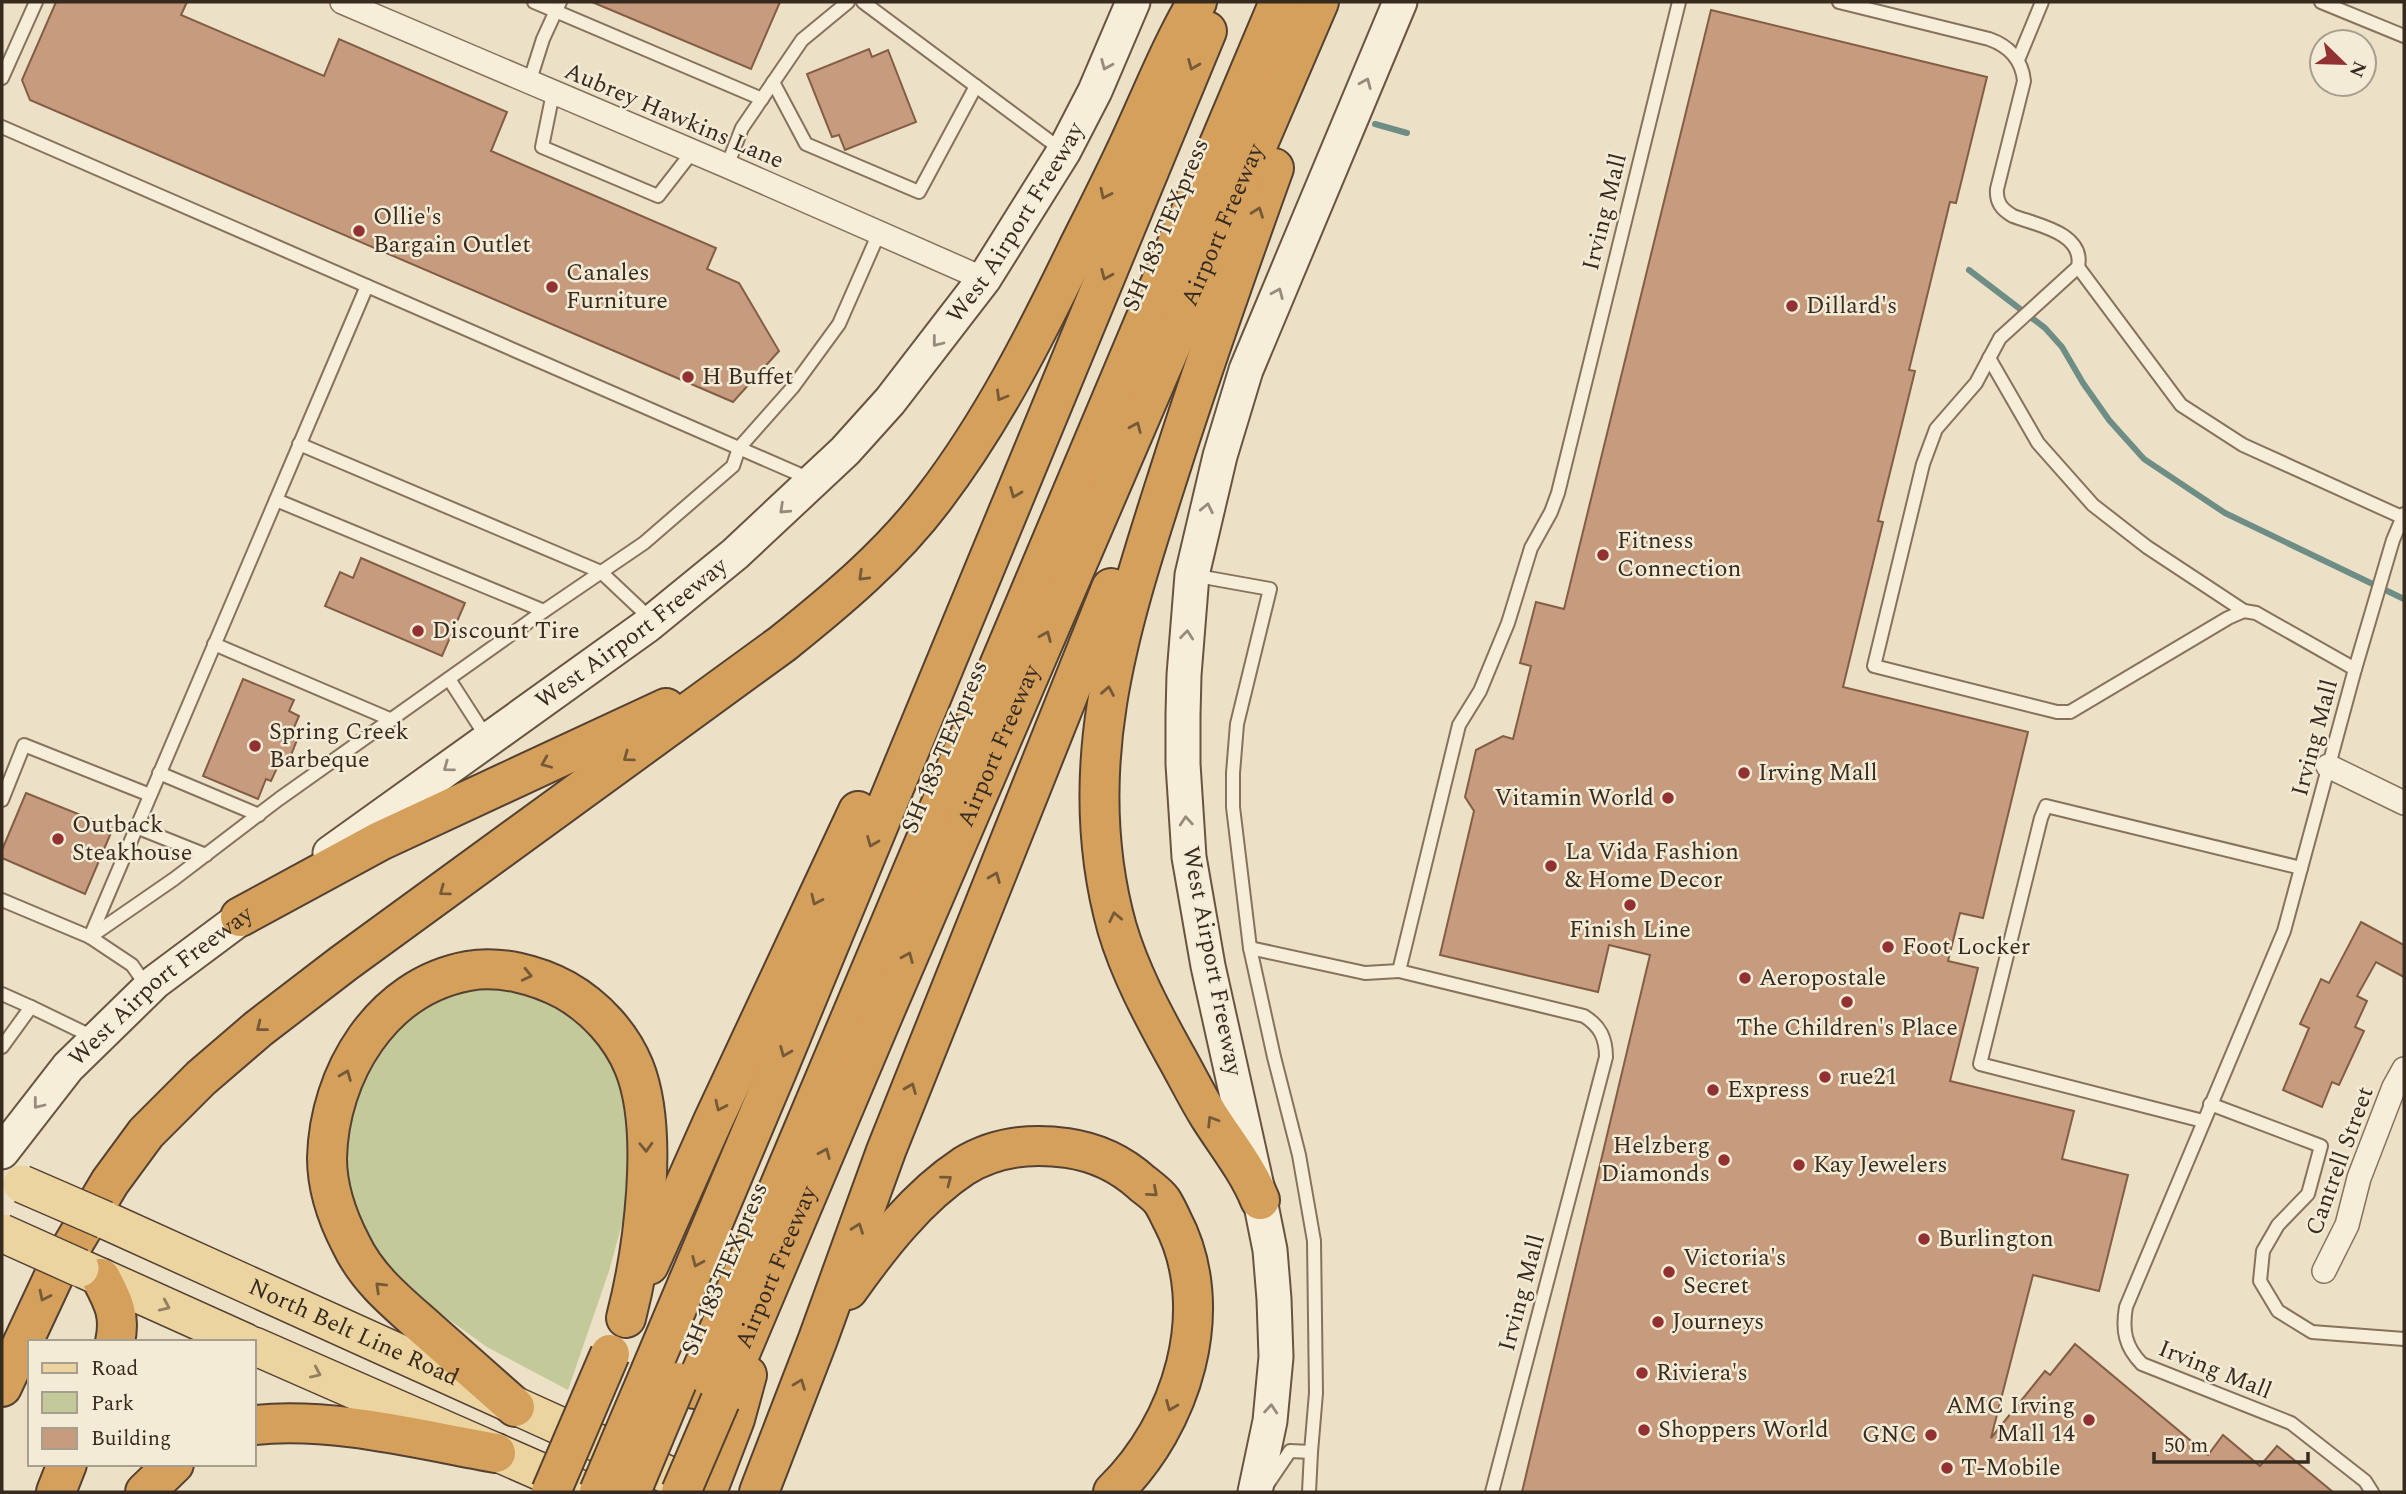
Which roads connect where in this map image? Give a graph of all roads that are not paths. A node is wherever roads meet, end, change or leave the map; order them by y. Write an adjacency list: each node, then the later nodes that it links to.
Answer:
1 (36, 2): 20 (lane)
2 (342, 2): 24 (street, Aubrey Hawkins Lane)
3 (534, 2): 18 (lane)
4 (848, 2): 23 (lane)
5 (863, 2): 25 (lane)
6 (1133, 2): 30 (main road, West Airport Freeway, one-way to 30)
7 (1197, 2): 49 (highway, one-way to 49)
8 (1219, 2): 45 (highway, Airport Freeway, one-way to 45)
9 (1260, 2): 90 (highway, SH 183 TEXpress)
10 (1279, 2): 90 (highway, SH 183 TEXpress)
11 (1319, 2): 90 (highway, Airport Freeway, one-way to 11)
12 (1335, 2): 36 (highway, one-way to 12)
13 (1400, 2): 44 (main road, West Airport Freeway, one-way to 13)
14 (1679, 2): 68 (lane, Irving Mall)
15 (1839, 2): 21 (lane)
16 (2042, 2): 21 (lane)
17 (2321, 2): 19 (lane)
18 (558, 6): 24 (lane); 27 (lane)
19 (2404, 36)
20 (6, 59): 22 (lane)
21 (2018, 60): 33 (lane)
22 (2, 78)
23 (773, 82): 25 (lane); 27 (lane)
24 (529, 83): 26 (street, Aubrey Hawkins Lane)
25 (976, 86): 30 (lane)
26 (553, 93): 29 (street, Aubrey Hawkins Lane); 29 (lane)
27 (762, 99): 31 (lane)
28 (2, 127): 35 (lane)
29 (693, 151): 31 (street, Aubrey Hawkins Lane)
30 (1064, 151): 34 (main road, West Airport Freeway)
31 (727, 166): 32 (street, Aubrey Hawkins Lane)
32 (879, 233): 34 (street, Aubrey Hawkins Lane); 39 (lane)
33 (2078, 267): 37 (lane); 42 (lane)
34 (984, 279): 40 (main road, West Airport Freeway, one-way to 40)
35 (367, 286): 38 (lane); 39 (lane)
36 (1210, 346): 79 (highway, one-way to 36); 84 (highway, one-way to 36)
37 (1989, 358): 47 (lane, Irving Mall); 47 (lane)
38 (299, 444): 41 (lane); 43 (lane)
39 (739, 449): 40 (lane); 43 (lane)
40 (814, 481): 48 (main road, West Airport Freeway, one-way to 48)
41 (276, 499): 46 (lane); 50 (lane)
42 (2404, 516): 51 (lane)
43 (601, 572): 46 (lane); 48 (lane)
44 (1192, 575): 67 (lane); 79 (main road, West Airport Freeway, one-way to 44)
45 (972, 597): 83 (highway, one-way to 83); 90 (highway, Airport Freeway, one-way to 90)
46 (544, 611): 52 (lane)
47 (2244, 611): 51 (lane, Irving Mall)
48 (653, 621): 54 (main road, West Airport Freeway)
49 (782, 644): 65 (highway, one-way to 65); 89 (highway, one-way to 89)
50 (214, 645): 53 (lane); 56 (lane)
51 (2355, 670): 55 (lane, Irving Mall)
52 (449, 679): 53 (lane); 54 (lane)
53 (392, 720): 60 (lane)
54 (488, 738): 65 (main road, West Airport Freeway, one-way to 65)
55 (2328, 766): 59 (street); 63 (lane, Irving Mall)
56 (159, 773): 57 (lane); 60 (lane)
57 (150, 795): 58 (lane); 61 (lane)
58 (2, 800)
59 (2404, 803)
60 (259, 815): 62 (lane)
61 (136, 827): 62 (lane); 66 (lane)
62 (206, 855): 66 (lane)
63 (2301, 868): 75 (lane, Irving Mall); 76 (lane)
64 (2, 900): 66 (lane)
65 (240, 918): 69 (main road, West Airport Freeway)
66 (90, 937): 69 (lane)
67 (1250, 948): 68 (lane); 93 (lane)
68 (1399, 971): 111 (lane, Irving Mall)
69 (148, 988): 72 (main road, West Airport Freeway)
70 (2, 994): 71 (lane)
71 (32, 1007): 72 (lane); 73 (lane)
72 (96, 1039): 77 (main road, West Airport Freeway, one-way to 77)
73 (2, 1047)
74 (2404, 1069): 81 (street, Cantrell Street)
75 (2210, 1104): 76 (lane, Irving Mall); 85 (lane)
76 (2203, 1121): 112 (lane, Irving Mall)
77 (2, 1152)
78 (12, 1180): 91 (main road, North Belt Line Road, bridge)
79 (1260, 1200): 108 (main road, West Airport Freeway, one-way to 79)
80 (2, 1233): 82 (main road, bridge)
81 (2324, 1270)
82 (91, 1273): 86 (highway); 87 (main road, one-way to 87)
83 (625, 1318): 91 (highway, one-way to 83); 99 (highway, bridge)
84 (818, 1339): 106 (highway, one-way to 84); 107 (highway, one-way to 107)
85 (2404, 1339)
86 (115, 1340)
87 (241, 1340)
88 (256, 1347): 94 (main road, North Belt Line Road, one-way to 94)
89 (2, 1387)
90 (696, 1390): 101 (highway, Airport Freeway, bridge); 102 (highway, SH 183 TEXpress, bridge); 103 (highway, SH 183 TEXpress); 104 (highway, Airport Freeway, bridge); 105 (highway)
91 (514, 1407): 105 (main road, North Belt Line Road)
92 (256, 1425): 94 (highway)
93 (1311, 1452): 109 (lane); 110 (lane)
94 (496, 1453): 100 (main road, North Belt Line Road)
95 (66, 1466): 97 (highway)
96 (172, 1466): 98 (highway)
97 (56, 1492)
98 (145, 1492)
99 (551, 1492)
100 (587, 1492)
101 (599, 1492)
102 (631, 1492)
103 (651, 1492)
104 (681, 1492)
105 (706, 1492)
106 (759, 1492)
107 (1113, 1492)
108 (1255, 1492)
109 (1264, 1492)
110 (1308, 1492)
111 (1492, 1492)
112 (2372, 1492)

